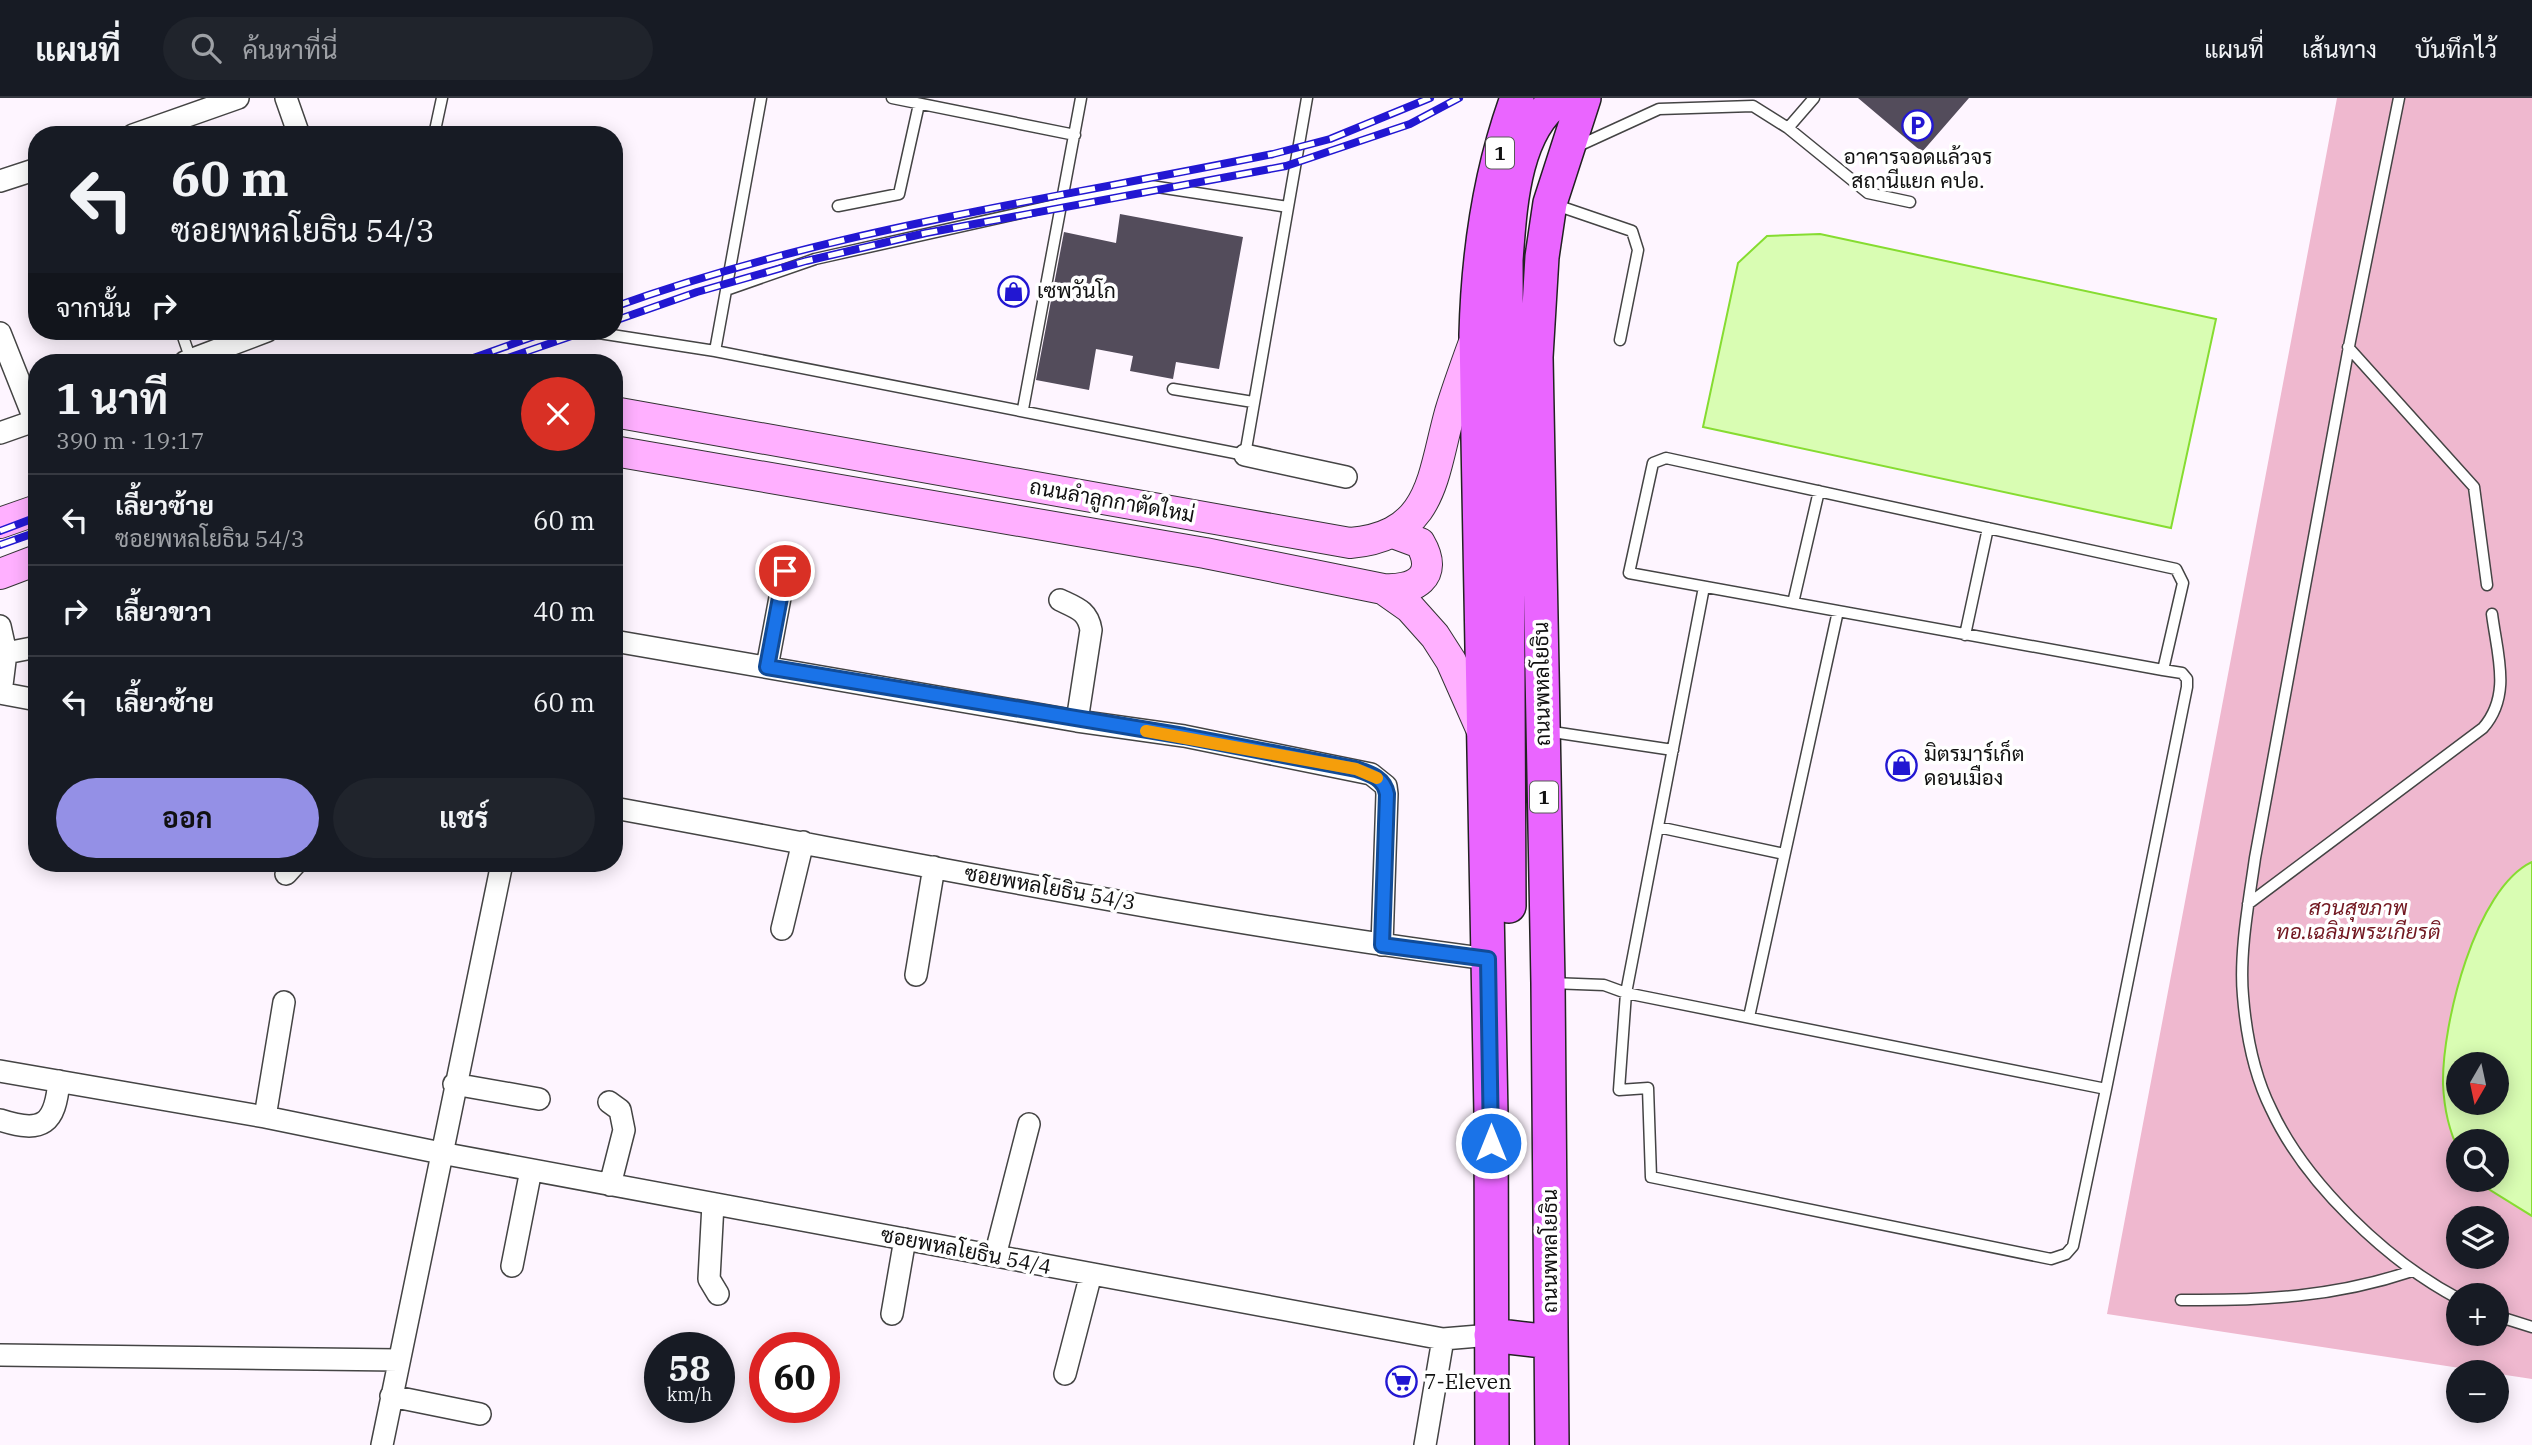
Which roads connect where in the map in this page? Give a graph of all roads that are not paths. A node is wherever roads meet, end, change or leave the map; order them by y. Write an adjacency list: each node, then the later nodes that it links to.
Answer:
1 (238, 98): 17 (street)
2 (286, 98): 18 (street)
3 (442, 98): 19 (lane)
4 (761, 98): 30 (lane)
5 (892, 98): 15 (lane)
6 (1081, 98): 21 (lane)
7 (1307, 98): 29 (lane)
8 (1517, 98): 32 (main road, 1)
9 (1560, 98): 92 (main road)
10 (1584, 98): 22 (main road, ถนนพหลโยธิน / 1)
11 (1667, 98): 16 (lane)
12 (1814, 98): 20 (lane)
13 (2399, 98): 36 (lane)
14 (1756, 102): 16 (lane); 20 (lane)
15 (919, 104): 21 (lane); 28 (lane)
16 (1659, 109): 22 (lane)
17 (161, 126)
18 (296, 126)
19 (437, 126)
20 (1788, 128): 25 (lane)
21 (1075, 135): 27 (lane)
22 (1564, 153): 26 (main road, ถนนพหลโยธิน / 1)
23 (28, 172): 24 (street)
24 (0, 181)
25 (1910, 202)
26 (1550, 203): 35 (lane); 74 (main road, ถนนพหลโยธิน / 1)
27 (1061, 205): 29 (lane); 30 (lane); 42 (lane)
28 (838, 206)
29 (1288, 207): 41 (lane)
30 (726, 290): 37 (lane)
31 (0, 333): 40 (street)
32 (1476, 335): 53 (main road, ถนนลำลูกกาตัดใหม่); 75 (main road, 1)
33 (623, 337): 37 (lane)
34 (243, 340): 38 (street)
35 (1620, 340)
36 (2348, 347): 57 (lane); 83 (lane)
37 (715, 351): 42 (lane)
38 (206, 354)
39 (1173, 389): 41 (lane)
40 (28, 401)
41 (1253, 402): 47 (lane)
42 (1023, 409): 47 (lane)
43 (623, 414): 53 (main road, ถนนลำลูกกาตัดใหม่)
44 (28, 423): 45 (street)
45 (0, 433)
46 (623, 453): 59 (main road, ถนนลำลูกกาตัดใหม่)
47 (1245, 455): 48 (street)
48 (1346, 477)
49 (1819, 491): 52 (lane); 58 (lane); 61 (lane)
50 (28, 513): 51 (main road)
51 (0, 523)
52 (1988, 528): 65 (lane); 70 (lane)
53 (1393, 533): 59 (main road)
54 (28, 564): 56 (main road)
55 (785, 571): 69 (street)
56 (0, 574)
57 (2487, 585)
58 (1704, 587): 61 (lane); 76 (lane)
59 (1383, 589): 75 (main road, ถนนลำลูกกาตัดใหม่)
60 (1060, 600): 73 (street)
61 (1793, 603): 62 (lane)
62 (1838, 611): 65 (lane); 80 (lane)
63 (2492, 614): 83 (lane)
64 (0, 626): 68 (street)
65 (1965, 635): 70 (lane)
66 (623, 642): 69 (street)
67 (28, 649): 68 (street)
68 (6, 653): 71 (street)
69 (767, 667): 73 (street)
70 (2163, 670): 96 (lane)
71 (0, 693): 72 (street)
72 (28, 698)
73 (1077, 721): 85 (street)
74 (1543, 731): 76 (lane); 88 (main road, ถนนพหลโยธิน / 1)
75 (1482, 732): 86 (main road, 1)
76 (1673, 750): 78 (lane)
77 (623, 810): 79 (street, ซอยพหลโยธิน 54/3)
78 (1658, 827): 80 (lane); 89 (lane)
79 (803, 842): 81 (street, ซอยพหลโยธิน 54/3); 84 (street)
80 (1784, 854): 91 (lane)
81 (934, 867): 85 (street, ซอยพหลโยธิน 54/3); 87 (street)
82 (500, 872): 95 (street)
83 (2248, 904): 109 (lane)
84 (782, 929)
85 (1382, 945): 86 (street, ซอยพหลโยธิน 54/3)
86 (1488, 959): 92 (main road, 1)
87 (916, 975)
88 (1548, 983): 89 (lane); 119 (main road, ถนนพหลโยธิน / 1)
89 (1626, 993): 91 (lane); 96 (lane)
90 (284, 1002): 99 (street)
91 (1749, 1017): 96 (lane)
92 (1489, 1058): 117 (main road, 1)
93 (0, 1072): 94 (street, ซอยพหลโยธิน 54/4)
94 (59, 1081): 99 (street, ซอยพหลโยธิน 54/4); 100 (street)
95 (454, 1084): 97 (street); 102 (street)
96 (2106, 1089)
97 (539, 1099)
98 (609, 1102): 104 (street)
99 (265, 1118): 102 (street, ซอยพหลโยธิน 54/4)
100 (0, 1120)
101 (1029, 1124): 107 (street)
102 (441, 1153): 103 (street, ซอยพหลโยธิน 54/4); 121 (street)
103 (531, 1170): 104 (street, ซอยพหลโยธิน 54/4); 108 (street)
104 (610, 1185): 105 (street, ซอยพหลโยธิน 54/4)
105 (713, 1204): 106 (street, ซอยพหลโยธิน 54/4); 112 (street)
106 (905, 1239): 107 (street, ซอยพหลโยธิน 54/4); 114 (street)
107 (995, 1256): 110 (street, ซอยพหลโยธิน 54/4)
108 (512, 1266)
109 (2412, 1271): 111 (lane); 113 (lane)
110 (1091, 1274): 118 (street, ซอยพหลโยธิน 54/4); 122 (street)
111 (2446, 1291)
112 (718, 1294)
113 (2180, 1300)
114 (892, 1314)
115 (2509, 1320): 116 (lane)
116 (2532, 1327)
117 (1491, 1335): 118 (street, ซอยพหลโยธิน 54/4); 119 (main road); 127 (main road, 1)
118 (1443, 1339): 126 (street)
119 (1551, 1342): 128 (main road, ถนนพหลโยธิน / 1)
120 (0, 1355): 121 (street)
121 (398, 1360): 123 (street)
122 (1065, 1374)
123 (391, 1396): 124 (street); 125 (street)
124 (480, 1414)
125 (382, 1445)
126 (1425, 1445)
127 (1492, 1445)
128 (1552, 1445)

